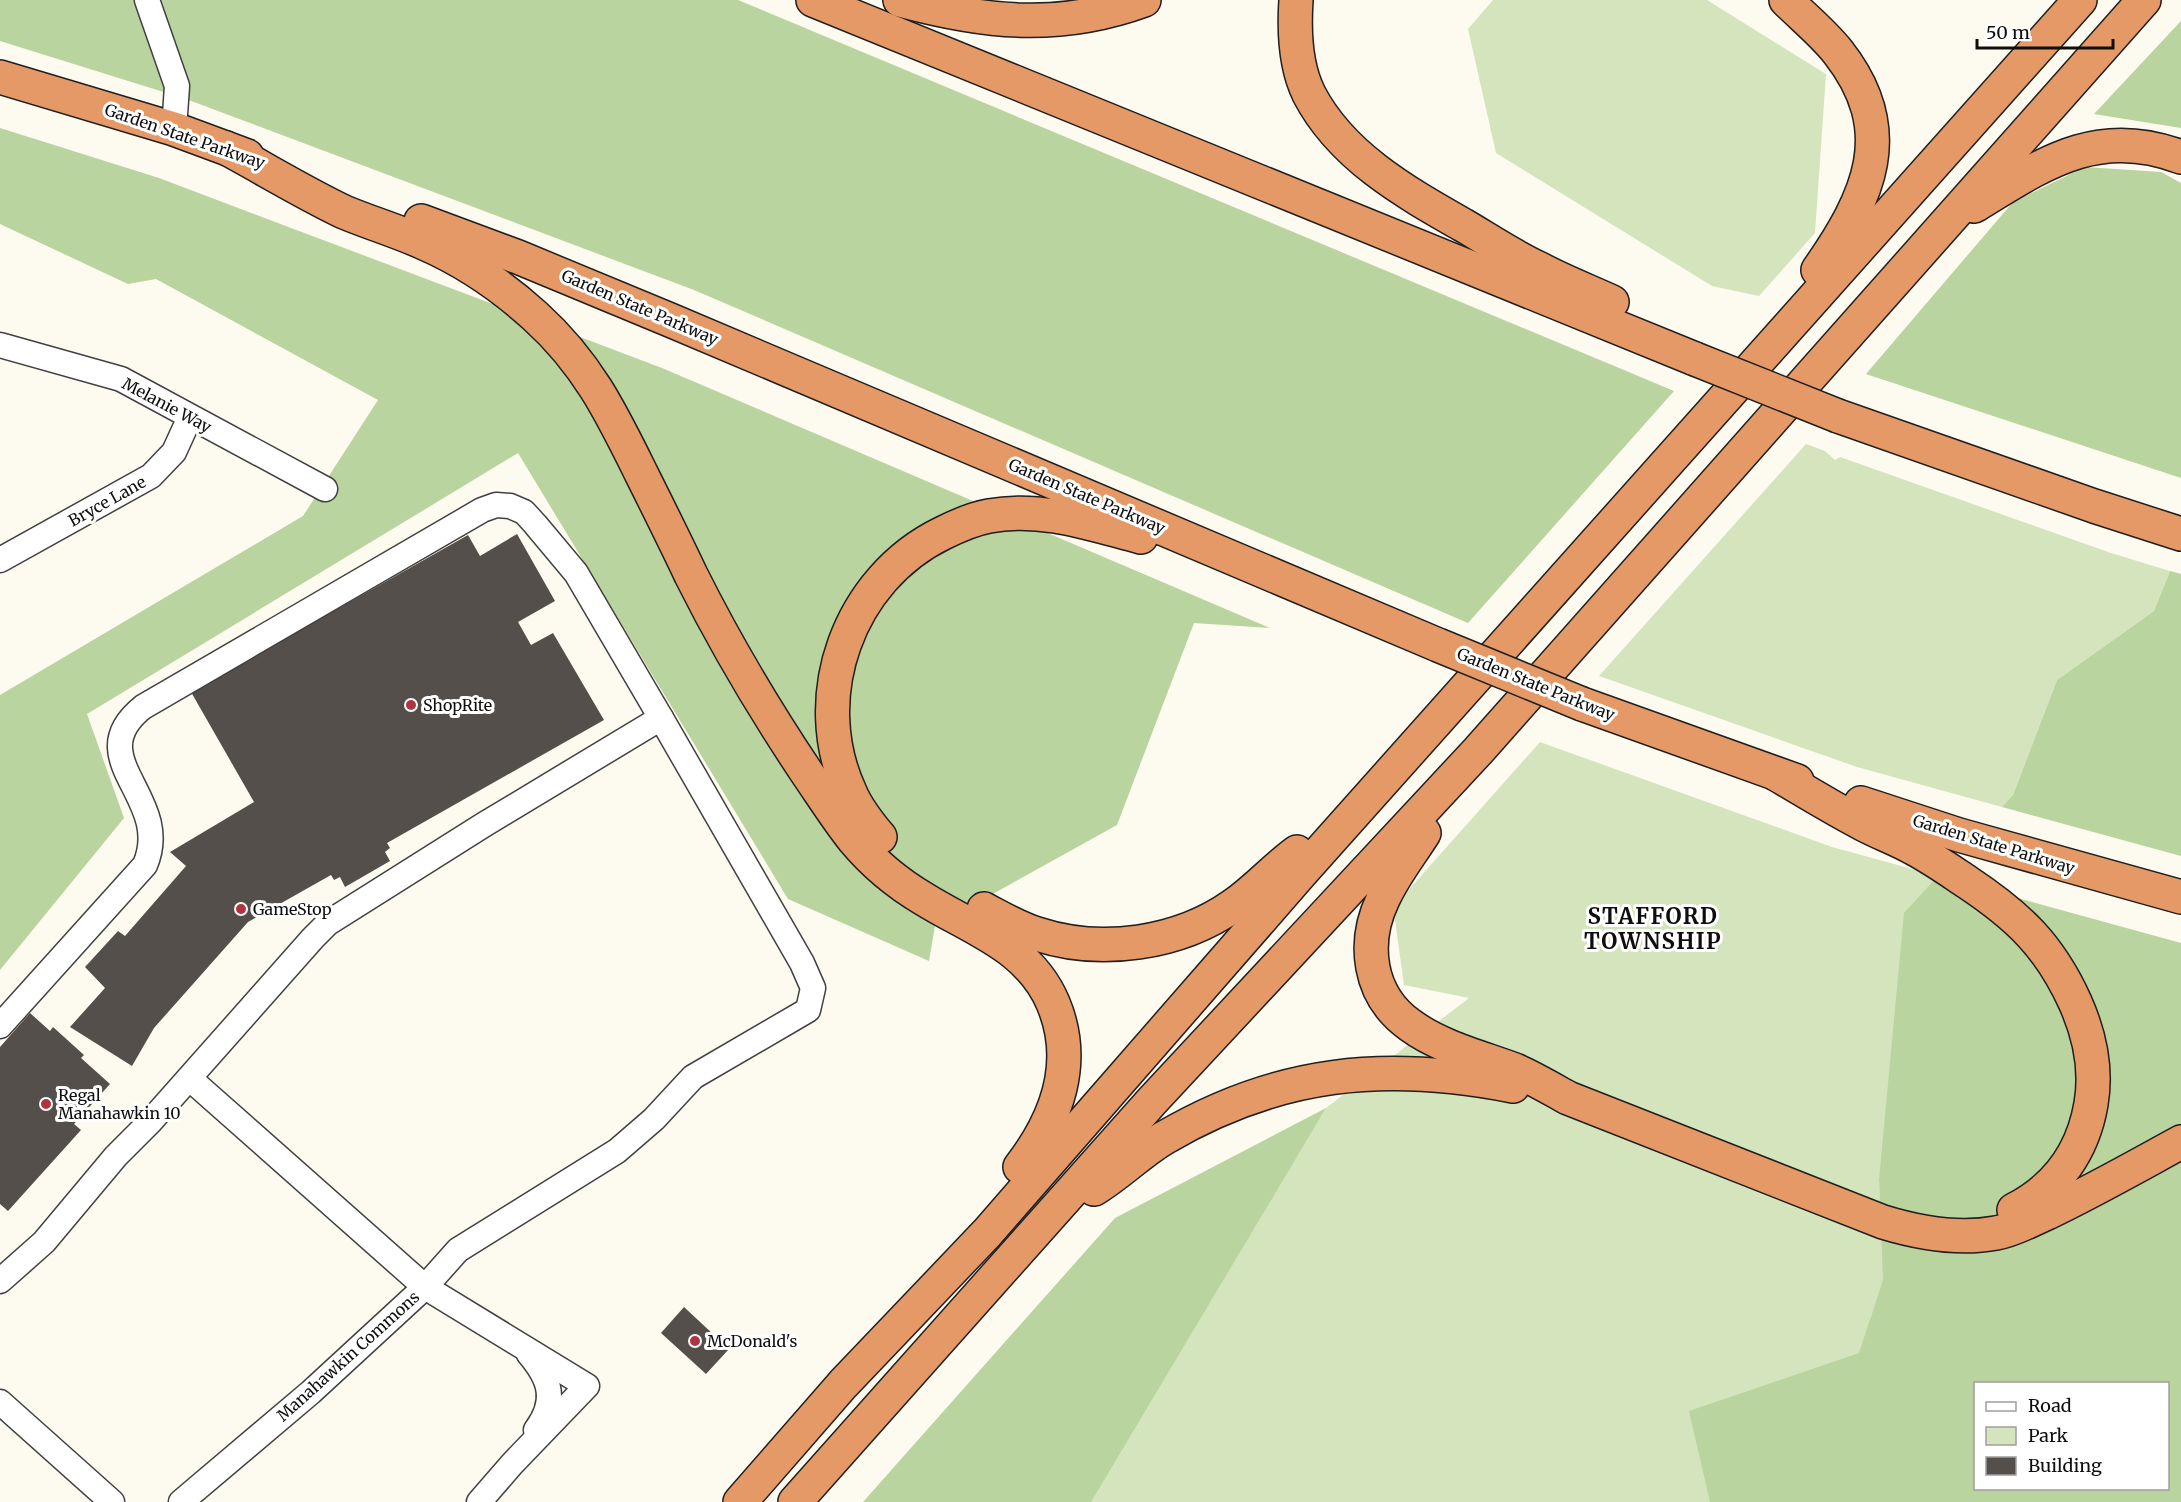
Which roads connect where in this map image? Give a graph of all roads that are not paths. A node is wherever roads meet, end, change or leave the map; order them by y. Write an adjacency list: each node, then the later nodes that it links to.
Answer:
1 (147, 0): 10 (street)
2 (813, 0): 16 (highway)
3 (900, 0): 4 (highway)
4 (1144, 0)
5 (1296, 0): 16 (highway)
6 (1786, 0): 15 (highway)
7 (2080, 0): 15 (highway)
8 (2144, 0): 13 (highway)
9 (0, 77): 10 (highway, Garden State Parkway)
10 (174, 129): 11 (highway, Garden State Parkway)
11 (226, 148): 21 (highway, Garden State Parkway); 35 (highway)
12 (2181, 157): 13 (highway)
13 (1949, 221): 23 (highway)
14 (0, 345): 17 (street, Melanie Way)
15 (1770, 349): 25 (highway)
16 (1695, 359): 19 (highway, bridge)
17 (190, 417): 18 (street, Melanie Way); 20 (street, Bryce Lane)
18 (325, 489)
19 (2181, 534)
20 (0, 560)
21 (1254, 567): 24 (highway, Garden State Parkway, bridge); 25 (highway)
22 (661, 718): 27 (street); 28 (street); 34 (street)
23 (1478, 751): 29 (highway); 31 (highway)
24 (1776, 774): 26 (highway, Garden State Parkway); 32 (highway)
25 (1361, 805): 35 (highway)
26 (2181, 897)
27 (0, 1026)
28 (189, 1078): 33 (street); 34 (street)
29 (1568, 1098): 31 (highway); 32 (highway)
30 (2181, 1142): 32 (highway)
31 (1052, 1214): 43 (highway)
32 (1951, 1235)
33 (2, 1277)
34 (425, 1287): 36 (street, Manahawkin Commons); 40 (street, Manahawkin Commons)
35 (907, 1317): 42 (highway)
36 (523, 1347): 38 (street); 38 (street, Manahawkin Commons)
37 (0, 1402): 39 (street)
38 (512, 1464): 41 (street)
39 (112, 1502)
40 (181, 1502)
41 (479, 1502)
42 (740, 1502)
43 (795, 1502)

